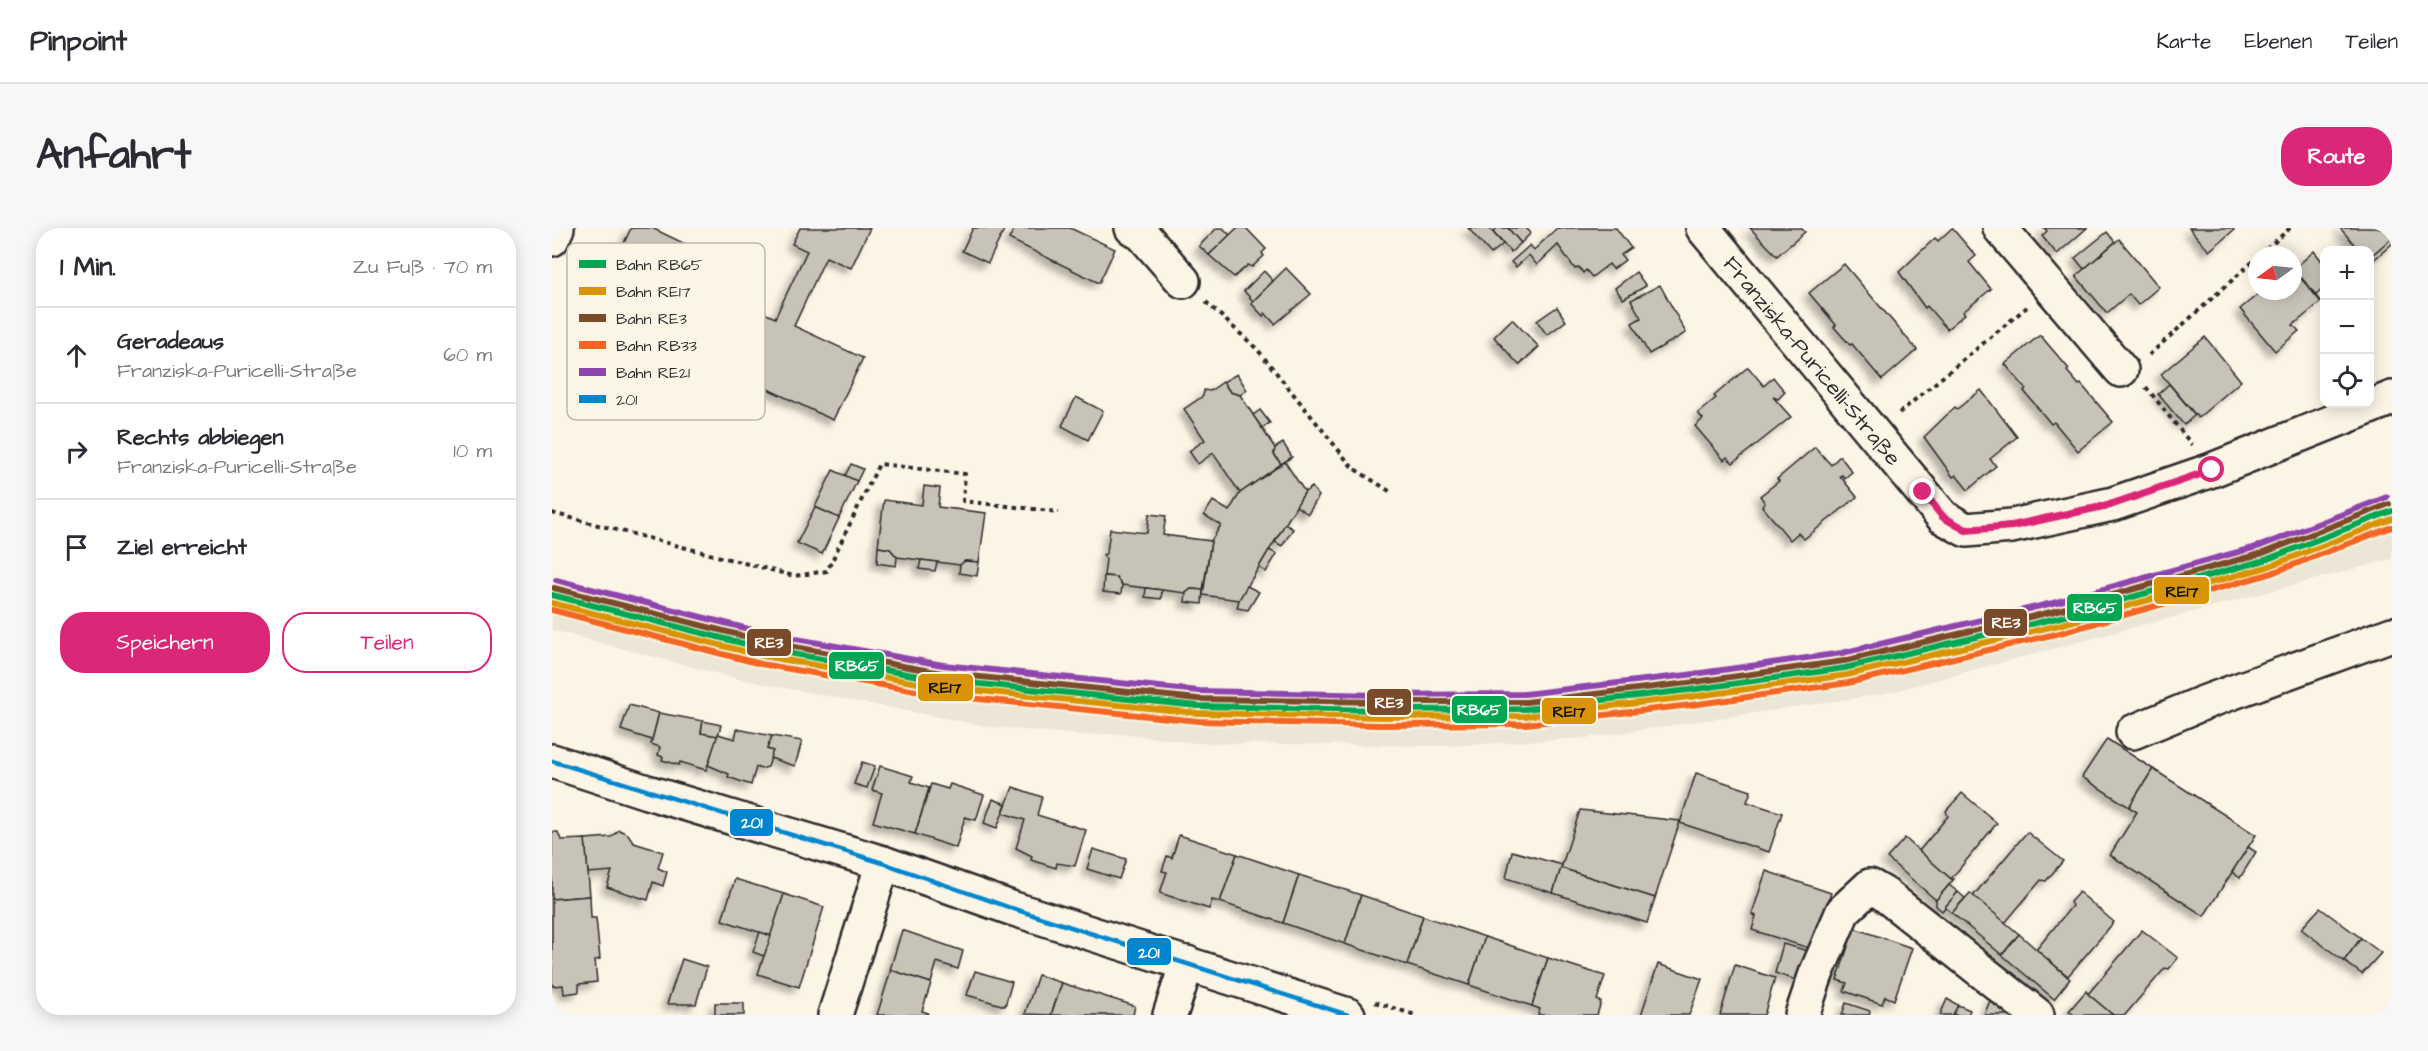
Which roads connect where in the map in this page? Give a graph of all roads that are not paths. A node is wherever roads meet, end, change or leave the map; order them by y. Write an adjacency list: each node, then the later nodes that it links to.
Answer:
1 (557, 228): 5 (street)
2 (1132, 228): 6 (street)
3 (1703, 228): 8 (street, Franziska-Puricelli-Straße)
4 (2000, 228): 7 (street)
5 (552, 239)
6 (1184, 281)
7 (2127, 370)
8 (2392, 398)
9 (2392, 634): 10 (street)
10 (2133, 732)
11 (552, 760): 12 (street)
12 (883, 863): 13 (street); 14 (street)
13 (1187, 963): 15 (street); 16 (street)
14 (835, 1015)
15 (1170, 1015)
16 (1348, 1015)
17 (1802, 1015): 18 (street)
18 (2037, 1015)

